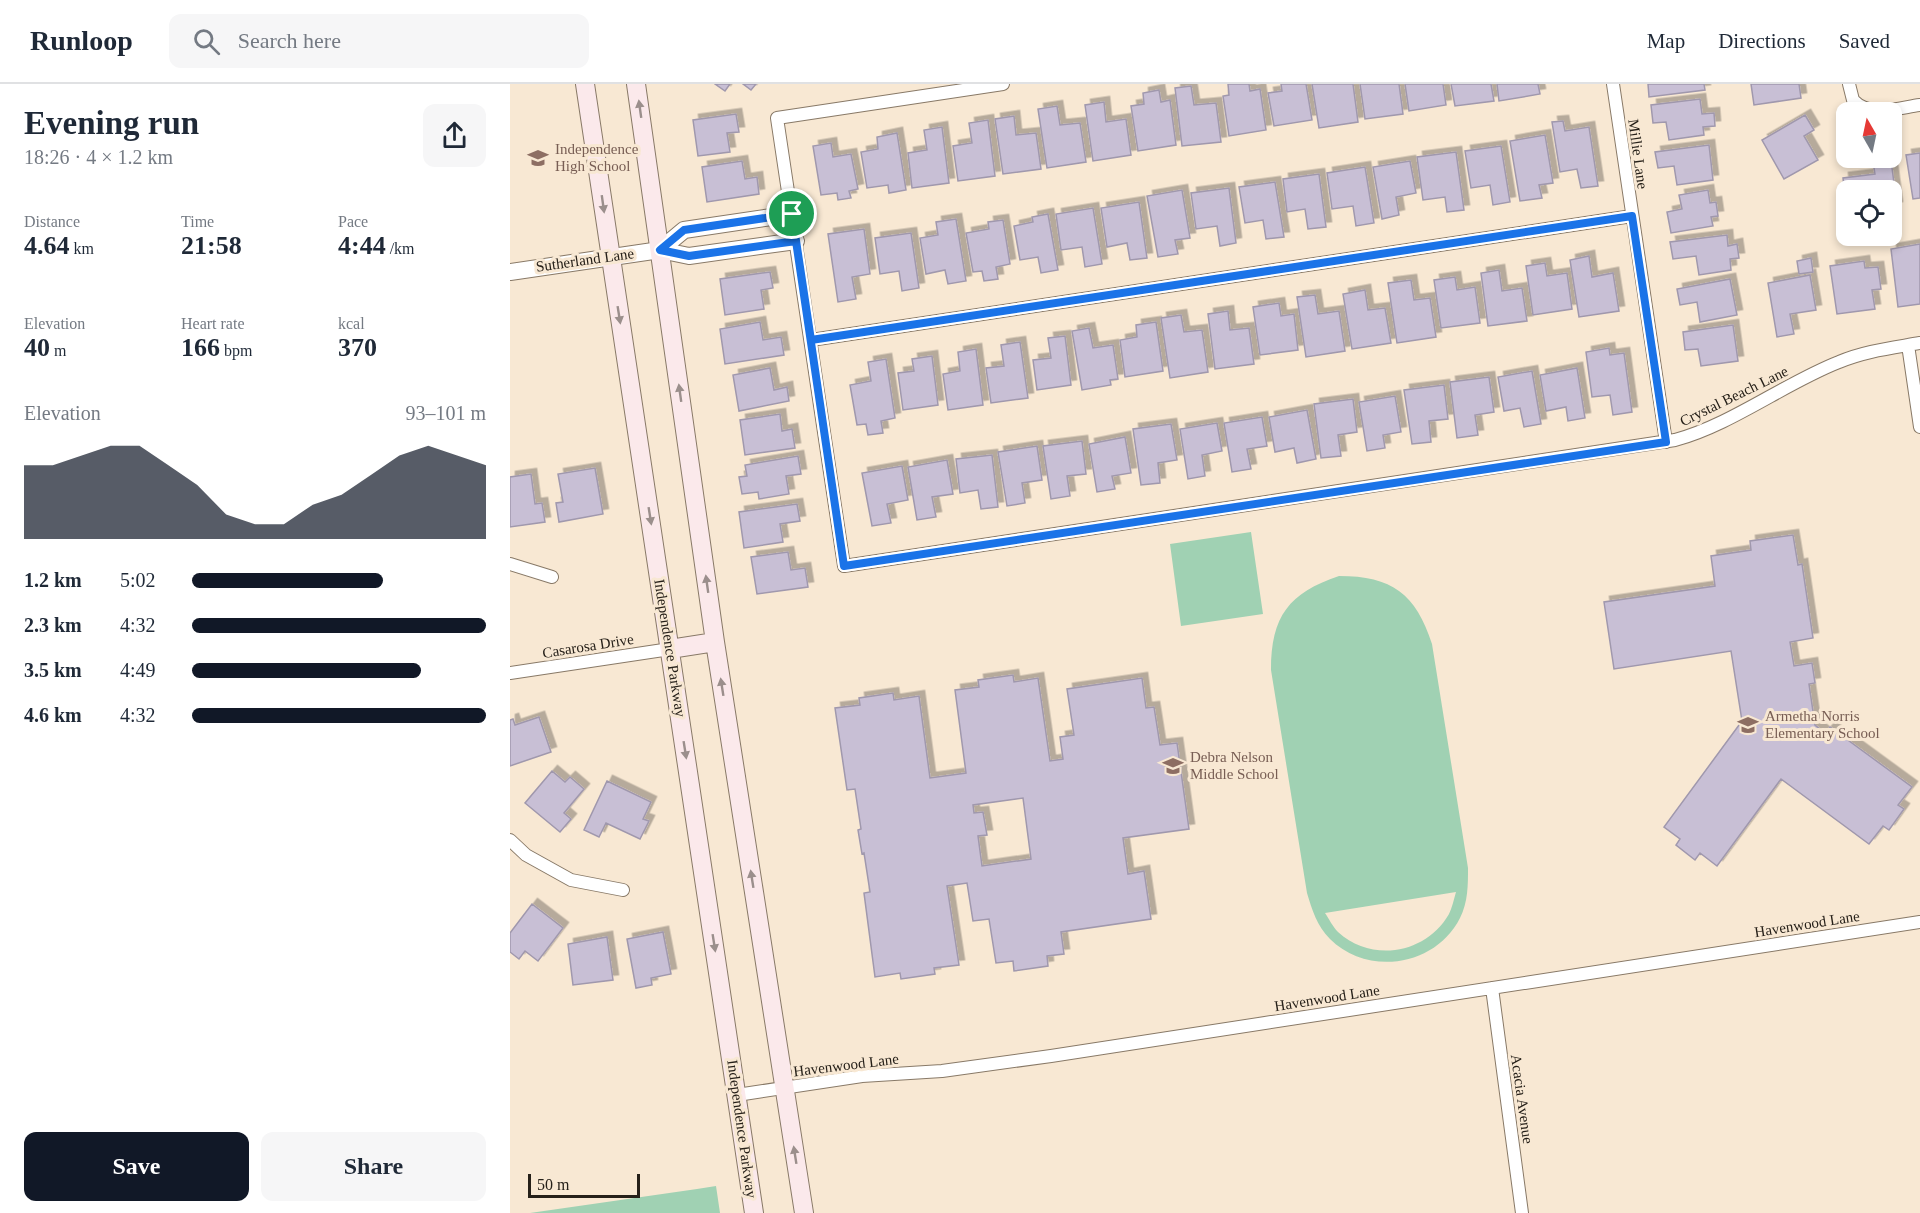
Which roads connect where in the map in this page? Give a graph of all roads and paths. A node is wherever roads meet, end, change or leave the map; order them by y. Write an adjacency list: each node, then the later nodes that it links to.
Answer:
1 (585, 84): 11 (main road, Independence Parkway, one-way to 11)
2 (636, 84): 10 (main road, one-way to 2)
3 (1003, 84): 7 (street)
4 (1613, 84): 8 (street, Millie Lane)
5 (1849, 84): 6 (street)
6 (1920, 105)
7 (792, 214): 9 (street); 10 (street)
8 (1632, 216): 13 (street); 16 (street, Millie Lane)
9 (796, 241): 10 (street, Sutherland Lane); 13 (street)
10 (660, 250): 11 (street, Sutherland Lane); 19 (main road, one-way to 10)
11 (611, 257): 12 (street, Sutherland Lane); 20 (main road, Independence Parkway, one-way to 20)
12 (510, 272)
13 (811, 340): 16 (street, Crystal Beach Lane)
14 (1914, 344): 15 (street); 16 (street, Crystal Beach Lane)
15 (1920, 427)
16 (1666, 442)
17 (510, 564): 18 (street)
18 (552, 577)
19 (715, 642): 20 (main road); 26 (main road, one-way to 19)
20 (670, 649): 21 (street, Casarosa Drive); 27 (main road, Independence Parkway, one-way to 27)
21 (510, 674)
22 (510, 840): 23 (street)
23 (623, 890)
24 (1920, 922): 25 (street, Havenwood Lane)
25 (1492, 988): 26 (street, Havenwood Lane); 30 (street, Acacia Avenue)
26 (785, 1087): 27 (street, Havenwood Lane); 29 (main road, one-way to 26)
27 (737, 1095): 28 (main road, Independence Parkway)
28 (754, 1213)
29 (804, 1213)
30 (1522, 1213)

